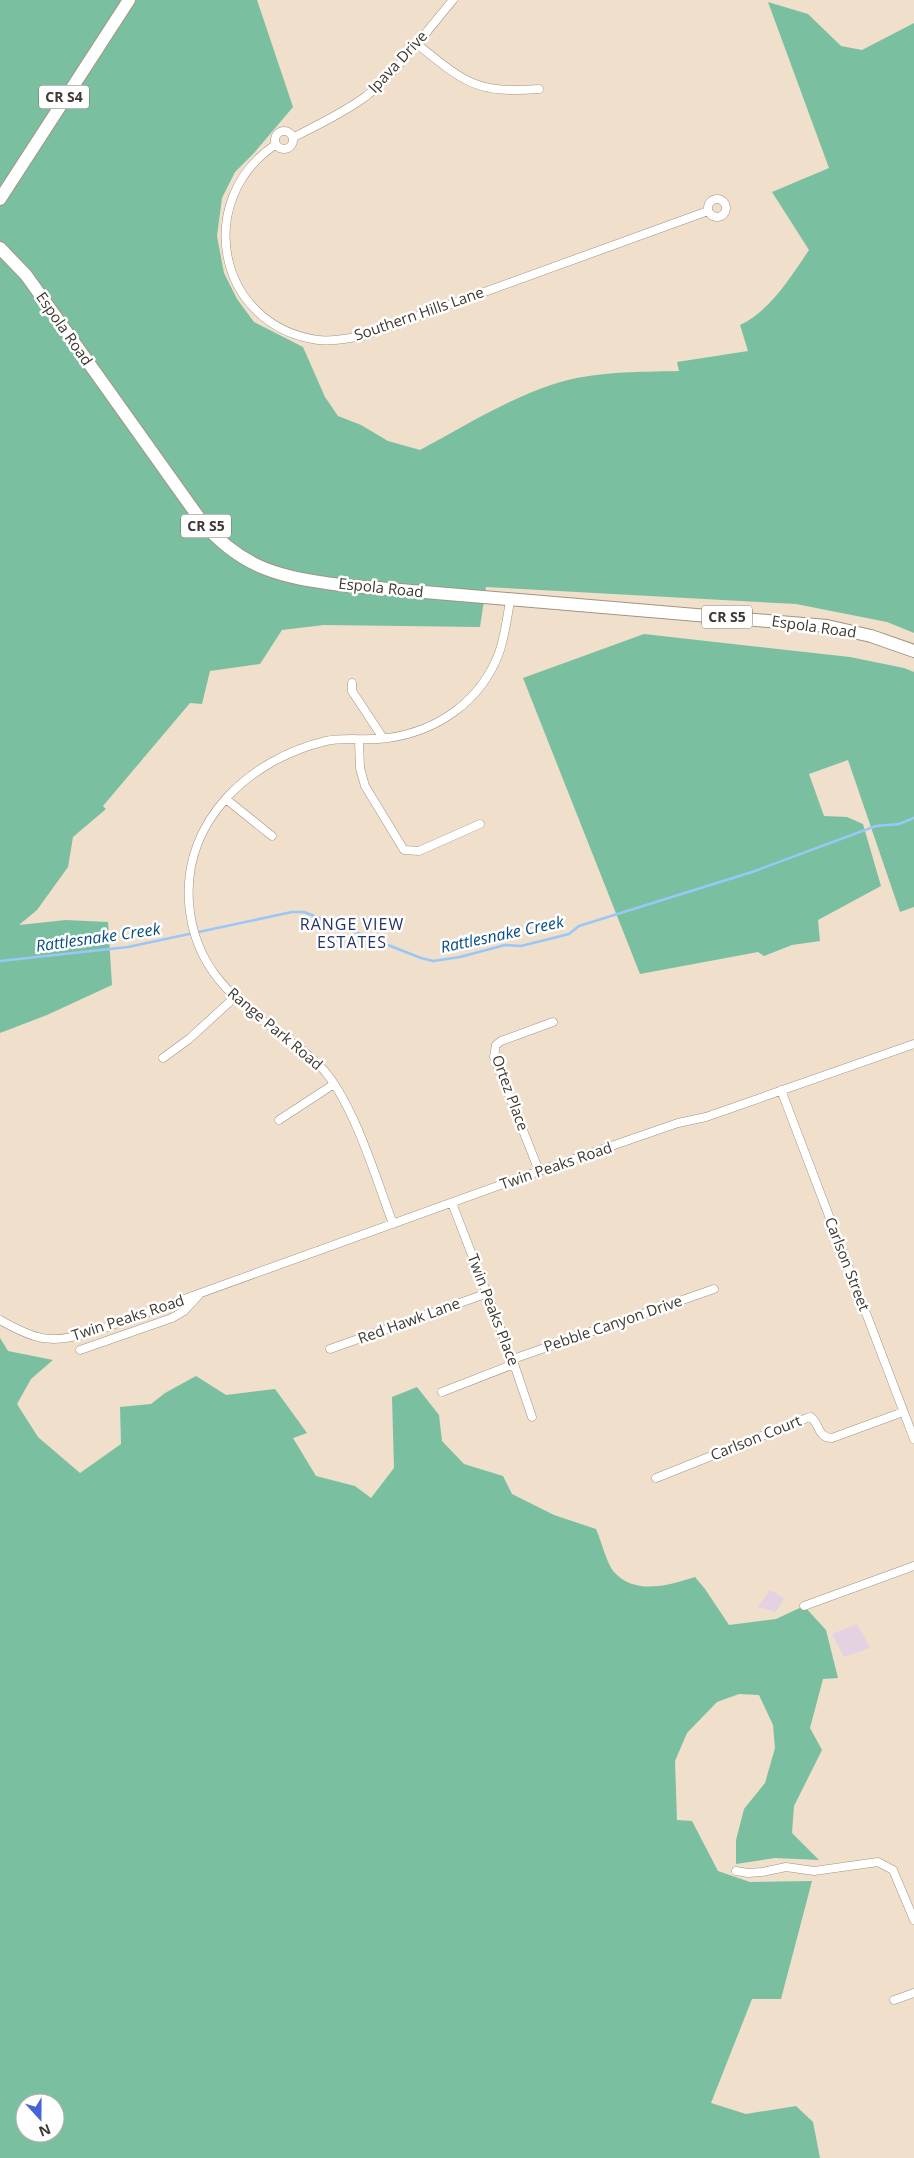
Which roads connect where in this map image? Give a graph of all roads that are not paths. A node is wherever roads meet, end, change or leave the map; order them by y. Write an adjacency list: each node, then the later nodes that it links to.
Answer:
1 (129, 0): 8 (main road, CR S4)
2 (453, 0): 3 (street, Ipava Drive)
3 (417, 44): 4 (street); 5 (street, Ipava Drive)
4 (539, 89)
5 (309, 129): 6 (street, Southern Hills Lane)
6 (294, 137): 7 (street, Southern Hills Lane); 7 (street, Southern Hills Lane)
7 (276, 145): 9 (street, Southern Hills Lane)
8 (0, 199)
9 (708, 211)
10 (0, 248): 11 (main road, Espola Road / CR S5)
11 (510, 601): 12 (main road, Espola Road / CR S5); 14 (street, Range Park Road)
12 (914, 651)
13 (352, 684): 14 (street)
14 (383, 738): 15 (street, Range Park Road)
15 (359, 741): 16 (street, Range Park Road); 17 (street)
16 (226, 799): 18 (street); 19 (street, Range Park Road)
17 (480, 824)
18 (272, 836)
19 (234, 998): 22 (street); 23 (street, Range Park Road)
20 (553, 1022): 26 (street, Ortez Place)
21 (914, 1044): 24 (street, Twin Peaks Road)
22 (163, 1058)
23 (334, 1084): 25 (street); 28 (street, Range Park Road)
24 (781, 1090): 26 (street, Twin Peaks Road); 37 (street, Carlson Street)
25 (279, 1120)
26 (539, 1171): 27 (street, Twin Peaks Road)
27 (452, 1203): 28 (street, Twin Peaks Road); 30 (street, Twin Peaks Place)
28 (394, 1224): 31 (street, Twin Peaks Road)
29 (714, 1289): 35 (street, Pebble Canyon Drive)
30 (488, 1293): 34 (street, Red Hawk Lane); 35 (street, Twin Peaks Place)
31 (200, 1294): 32 (street, Twin Peaks Road); 33 (street, Twin Peaks Road)
32 (0, 1320)
33 (80, 1350)
34 (330, 1350)
35 (513, 1362): 36 (street, Pebble Canyon Drive); 38 (street, Twin Peaks Place)
36 (442, 1392)
37 (903, 1412): 39 (street, Carlson Street); 40 (street, Carlson Court)
38 (532, 1417)
39 (914, 1439)
40 (656, 1478)
41 (914, 1566): 42 (street)
42 (804, 1606)
43 (736, 1871): 44 (street)
44 (914, 1920)
45 (914, 1993): 46 (street)
46 (894, 2000)

